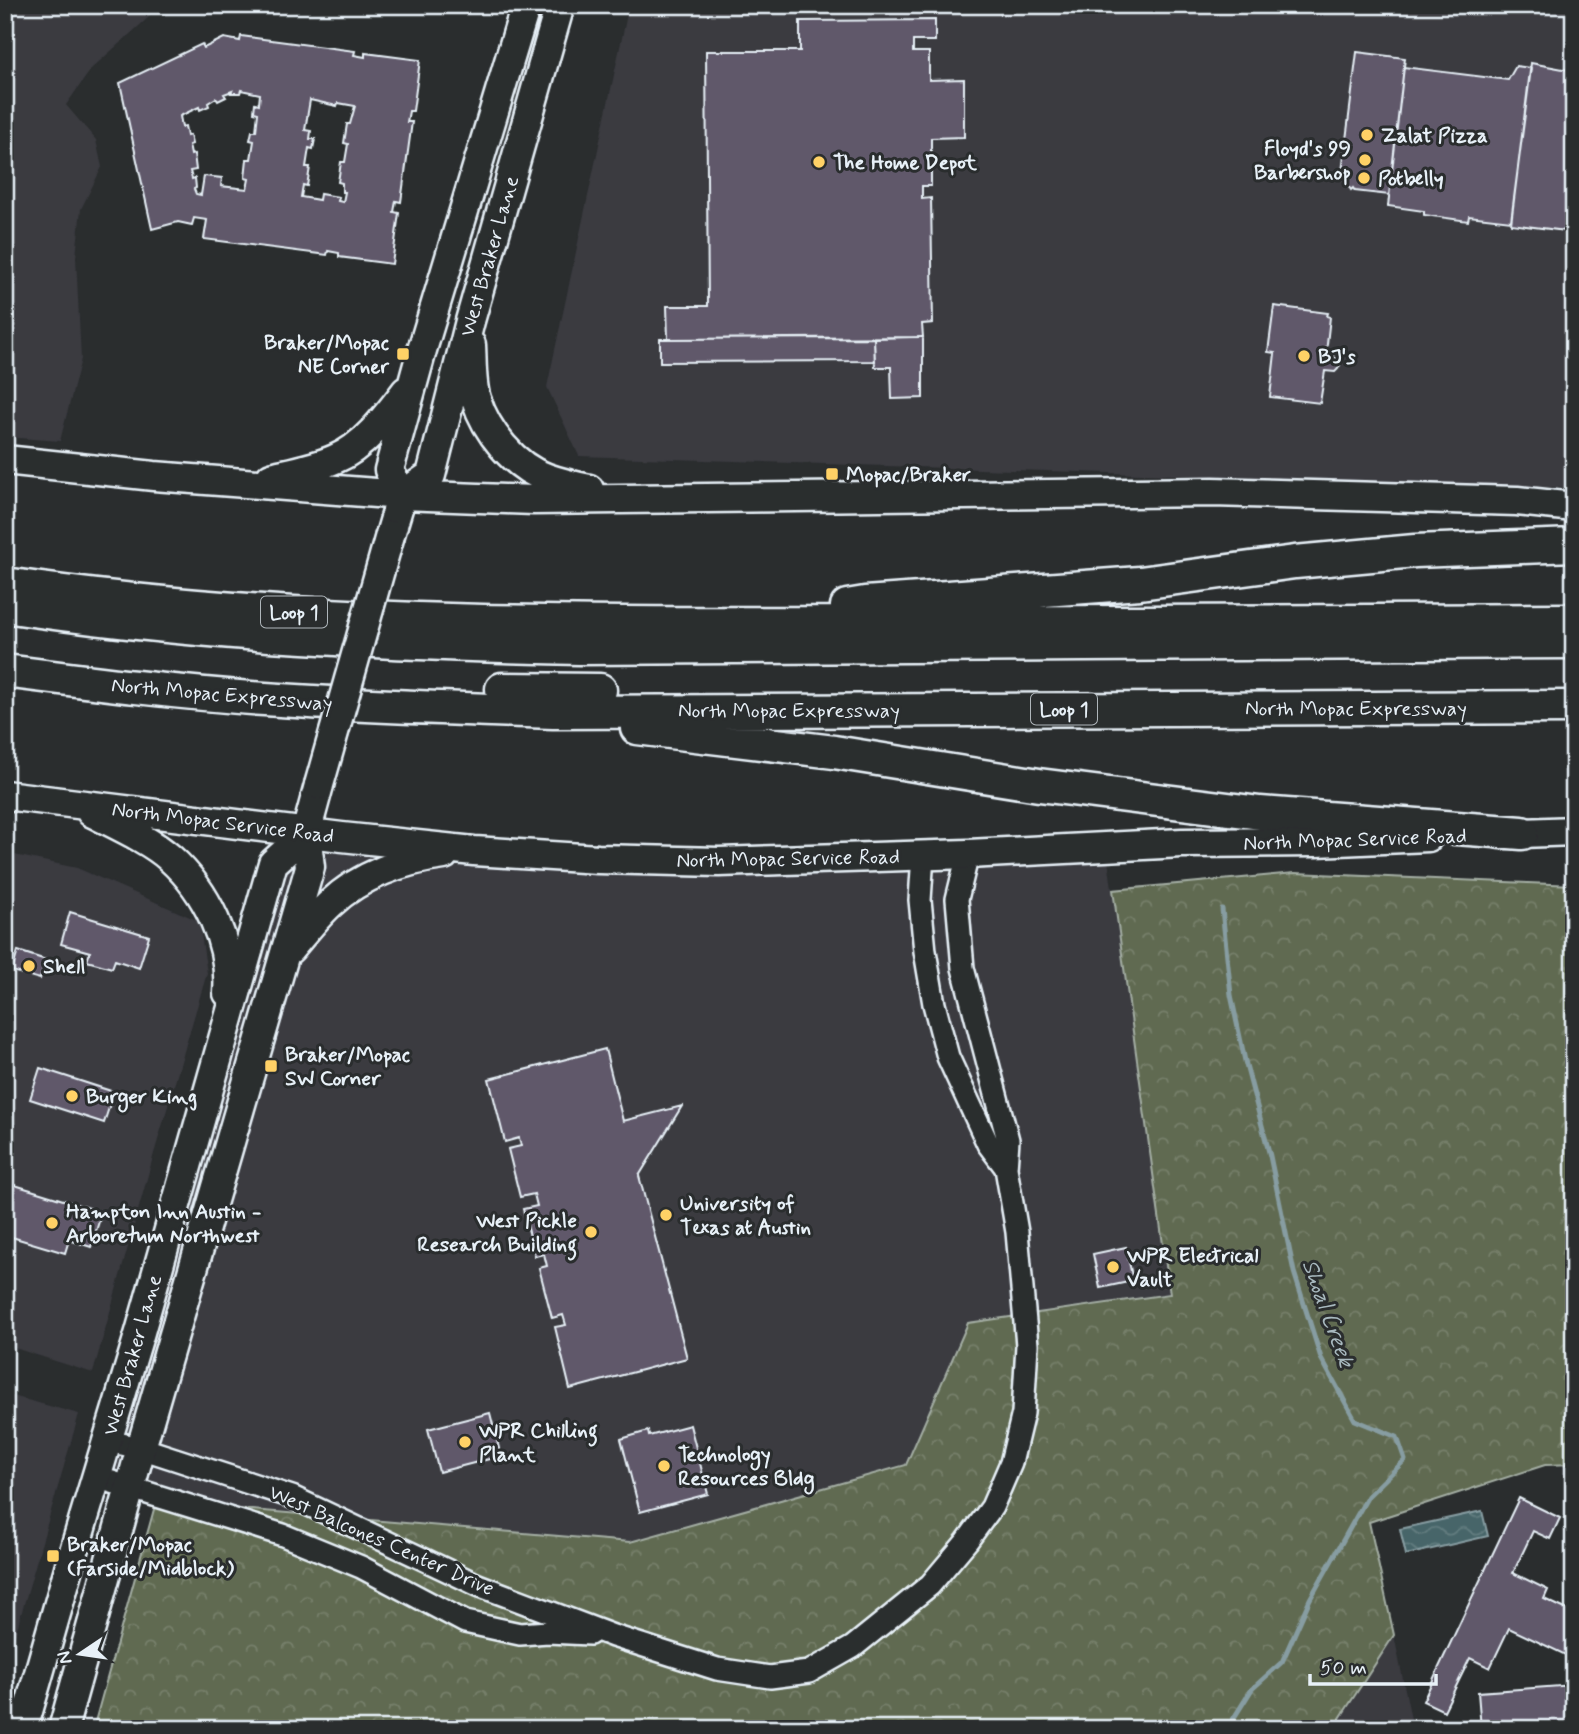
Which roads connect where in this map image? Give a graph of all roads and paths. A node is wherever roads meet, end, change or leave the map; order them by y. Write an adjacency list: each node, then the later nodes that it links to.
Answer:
1 (526, 5): 4 (main road, West Braker Lane)
2 (560, 5): 3 (main road, West Braker Lane)
3 (470, 321): 7 (main road); 8 (main road, West Braker Lane)
4 (414, 381): 6 (main road); 8 (main road, West Braker Lane)
5 (5, 460): 6 (main road)
6 (243, 483): 8 (main road)
7 (638, 498): 8 (main road); 9 (main road)
8 (399, 507): 24 (main road, West Braker Lane, bridge)
9 (1574, 507)
10 (1574, 545): 14 (highway)
11 (5, 584): 14 (highway, Loop 1)
12 (5, 606): 15 (highway)
13 (1574, 620): 14 (highway, Loop 1)
14 (747, 624)
15 (1574, 642)
16 (5, 649): 18 (highway)
17 (5, 671): 20 (highway, North Mopac Expressway / Loop 1)
18 (1574, 685)
19 (1574, 707): 20 (highway, North Mopac Expressway / Loop 1)
20 (553, 712): 25 (highway)
21 (5, 795): 22 (main road, North Mopac Service Road)
22 (76, 804): 24 (main road, North Mopac Service Road); 30 (main road)
23 (1574, 831): 25 (main road, North Mopac Service Road)
24 (306, 833): 26 (main road, North Mopac Service Road); 29 (main road, West Braker Lane); 30 (main road, West Braker Lane)
25 (1521, 833): 27 (main road, North Mopac Service Road)
26 (474, 851): 28 (main road, North Mopac Service Road); 29 (main road)
27 (968, 854): 28 (main road, North Mopac Service Road); 31 (street, West Balcones Center Drive)
28 (923, 855): 32 (street, West Balcones Center Drive)
29 (285, 954): 35 (main road, West Braker Lane)
30 (225, 1027): 33 (main road, West Braker Lane)
31 (985, 1050): 32 (street); 34 (street, West Balcones Center Drive)
32 (948, 1057): 34 (street, West Balcones Center Drive)
33 (195, 1137): 35 (main road); 36 (main road, West Braker Lane)
34 (1006, 1168): 42 (street, West Balcones Center Drive)
35 (188, 1286): 37 (main road, West Braker Lane)
36 (107, 1441): 37 (street, West Balcones Center Drive); 38 (main road, West Braker Lane)
37 (141, 1448): 39 (main road, West Braker Lane); 40 (street, West Balcones Center Drive)
38 (96, 1477): 39 (street, West Balcones Center Drive); 43 (main road, West Braker Lane)
39 (130, 1488): 41 (street, West Balcones Center Drive); 44 (main road, West Braker Lane)
40 (478, 1585): 41 (street); 42 (street, West Balcones Center Drive)
41 (465, 1622): 42 (street, West Balcones Center Drive)
42 (613, 1636)
43 (23, 1729)
44 (63, 1729)

